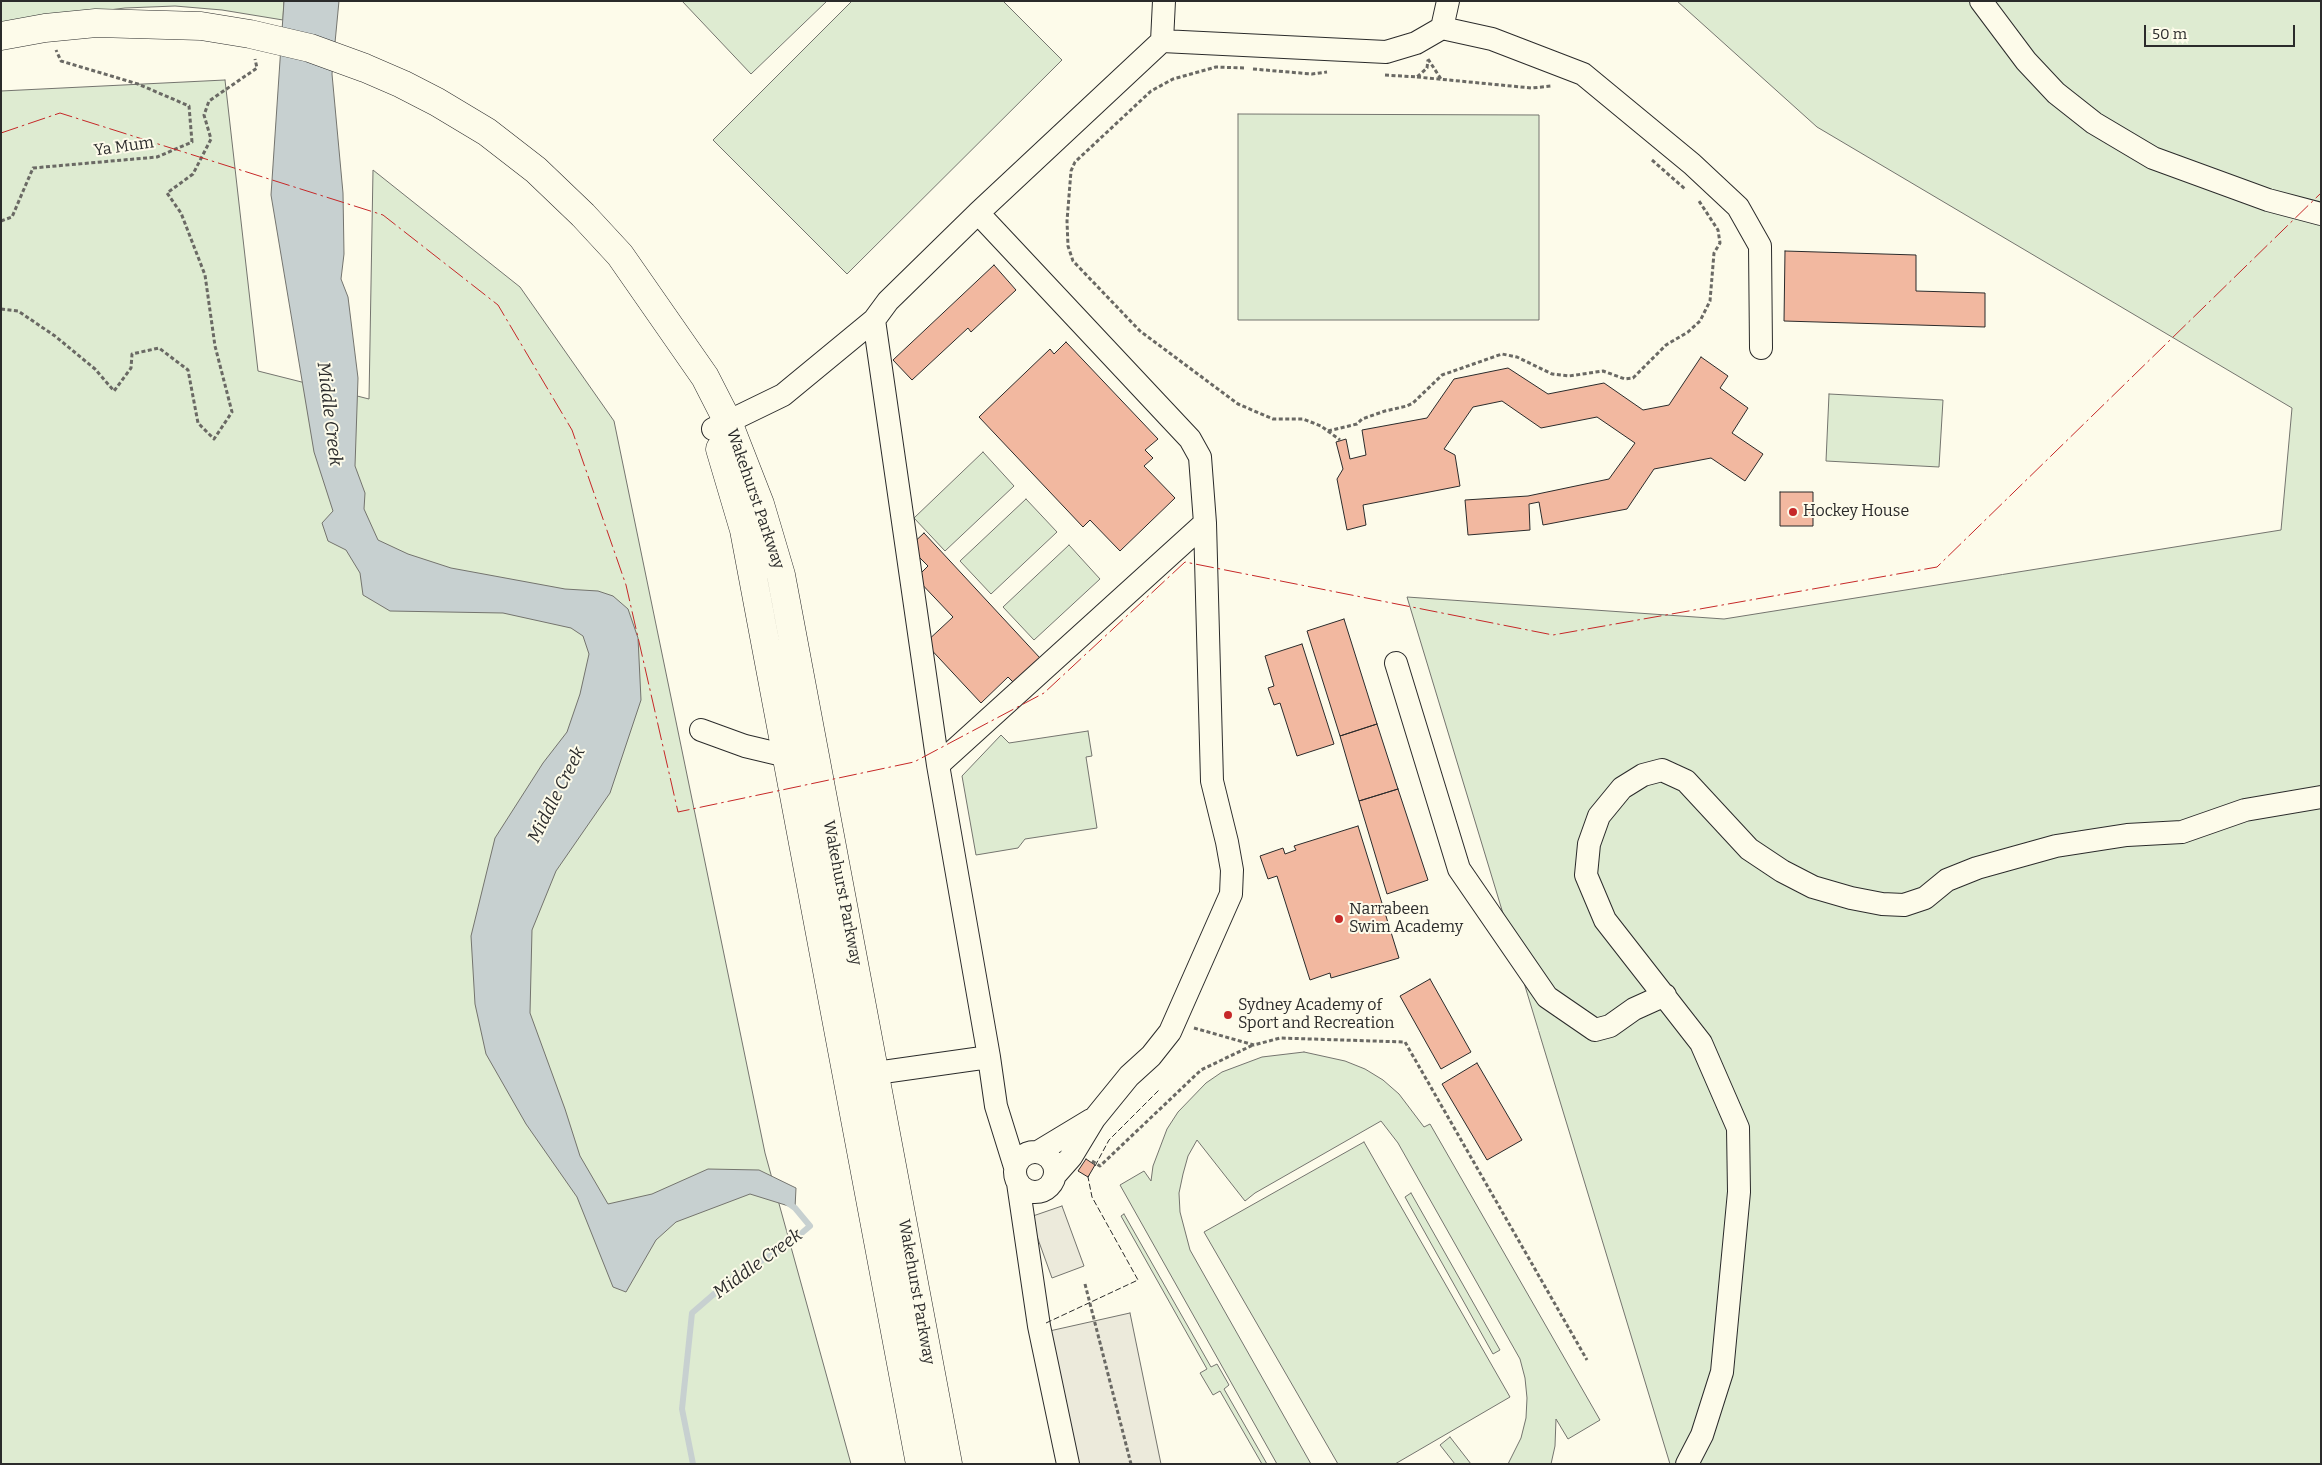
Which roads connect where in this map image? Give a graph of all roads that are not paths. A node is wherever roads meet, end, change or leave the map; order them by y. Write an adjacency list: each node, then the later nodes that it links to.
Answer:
1 (1164, 1): 6 (street)
2 (1448, 1): 4 (street)
3 (1981, 1): 8 (street)
4 (1442, 28): 6 (street); 10 (street)
5 (1, 36): 11 (main road, Wakehurst Parkway)
6 (1162, 42): 7 (street)
7 (978, 212): 9 (street); 12 (street)
8 (2321, 214)
9 (874, 320): 11 (street); 16 (street)
10 (1761, 348)
11 (720, 425): 15 (main road, Wakehurst Parkway); 21 (main road, Wakehurst Parkway)
12 (1206, 523): 16 (street); 24 (street)
13 (1396, 664): 19 (street)
14 (702, 730): 15 (street)
15 (787, 756): 17 (main road, Wakehurst Parkway)
16 (938, 764): 20 (street)
17 (794, 791): 21 (street); 23 (main road, Wakehurst Parkway)
18 (2321, 797): 19 (street)
19 (1665, 995): 31 (street)
20 (990, 1057): 21 (street); 22 (street)
21 (876, 1073): 23 (street); 29 (main road, Wakehurst Parkway)
22 (996, 1106): 25 (street); 27 (street)
23 (854, 1115): 28 (main road, Wakehurst Parkway)
24 (1094, 1119): 25 (street); 26 (street)
25 (1035, 1152): 26 (street); 27 (street)
26 (1056, 1174): 27 (street)
27 (1016, 1175): 30 (street)
28 (920, 1464)
29 (948, 1464)
30 (1068, 1464)
31 (1687, 1464)

